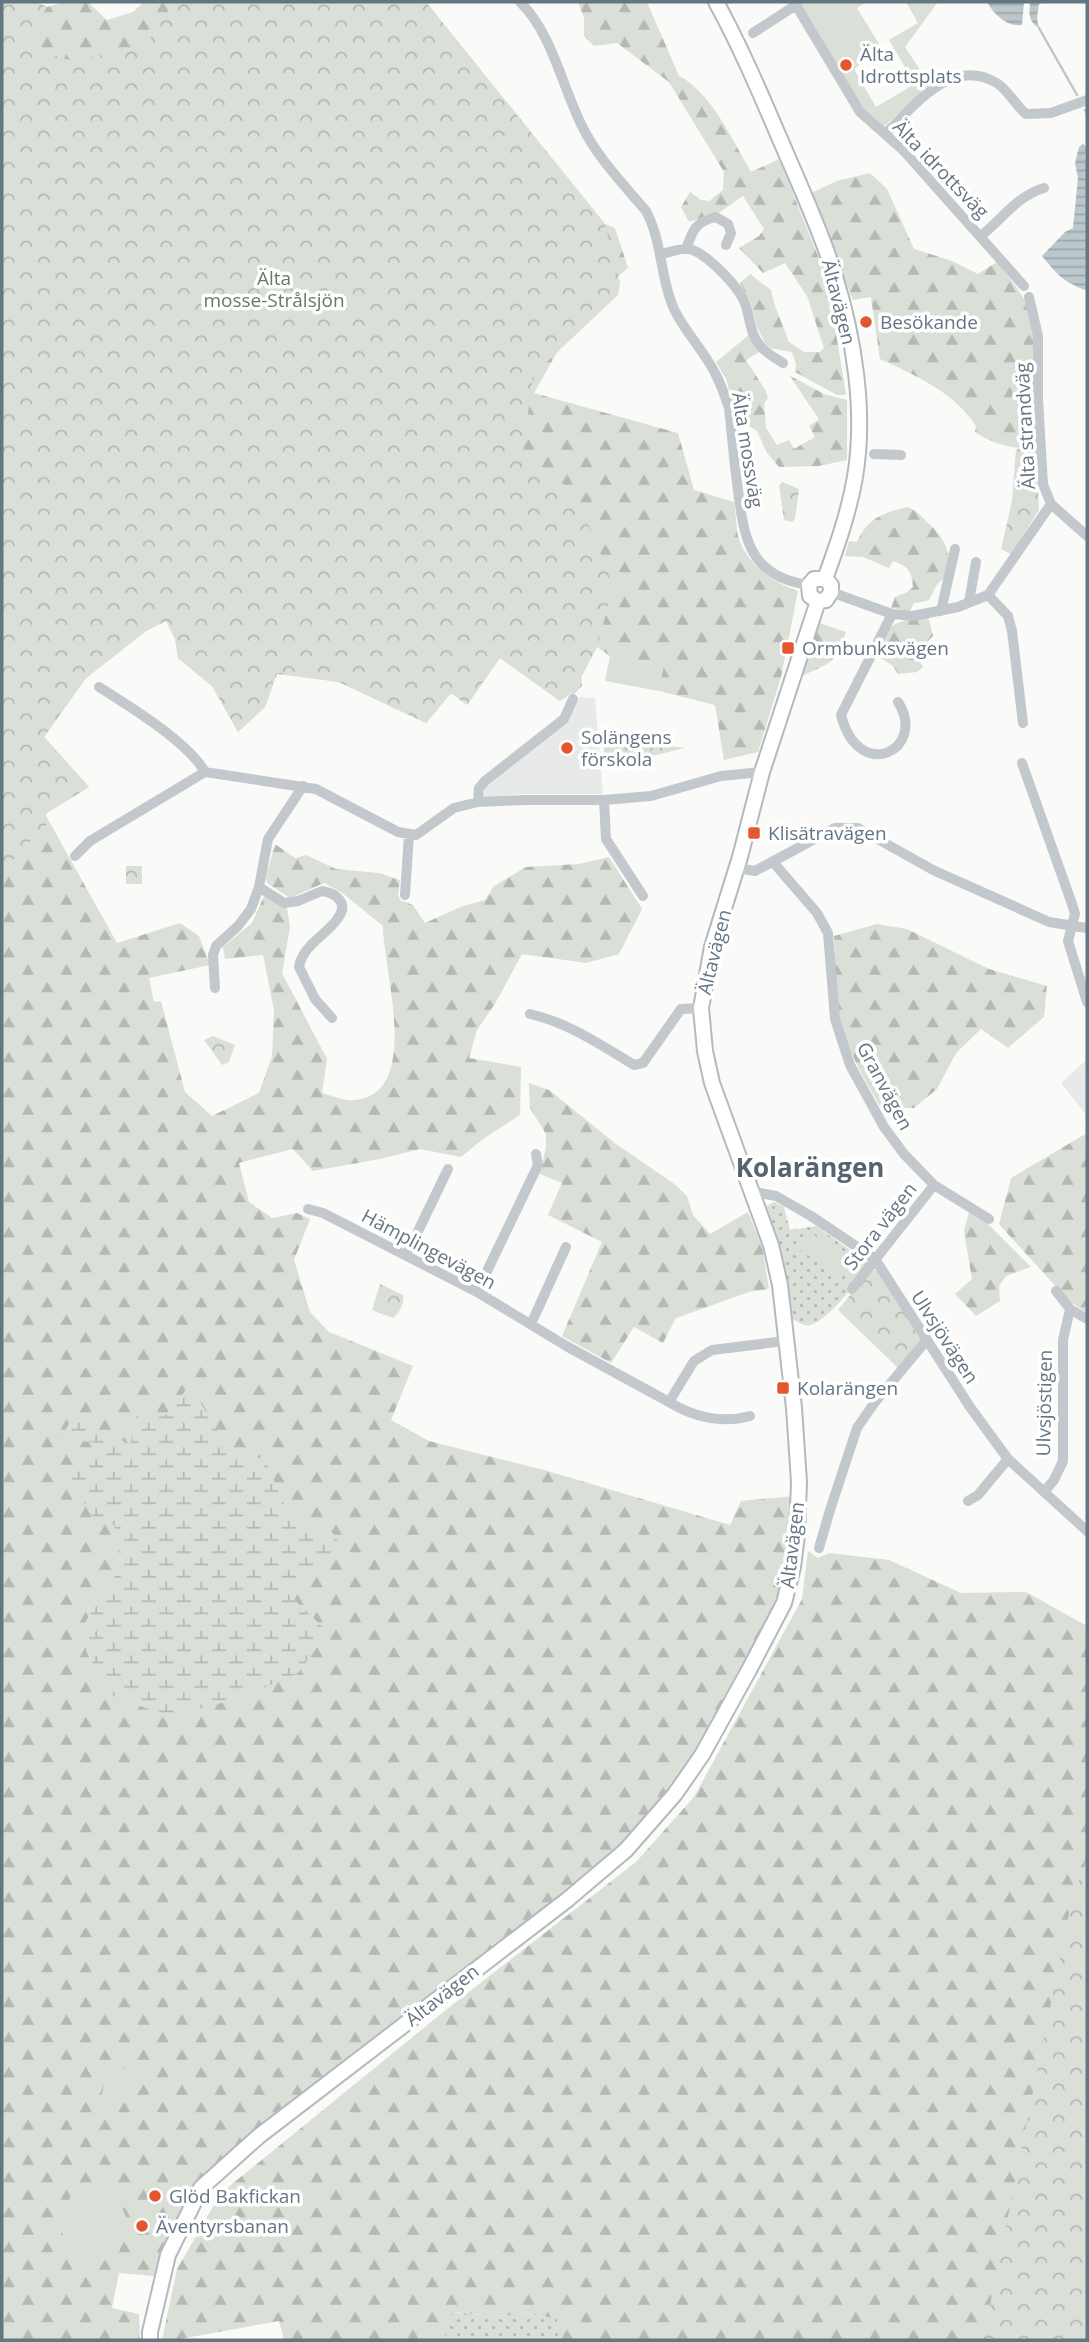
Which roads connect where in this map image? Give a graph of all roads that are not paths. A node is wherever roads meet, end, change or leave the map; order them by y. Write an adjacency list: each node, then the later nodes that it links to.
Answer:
1 (520, 2): 11 (street, Älta mossväg)
2 (716, 2): 22 (main road, Ältavägen)
3 (795, 4): 4 (street); 6 (street, Älta idrottsväg)
4 (753, 33)
5 (1087, 100): 6 (street)
6 (885, 134): 8 (street, Älta idrottsväg)
7 (1044, 188): 8 (street)
8 (981, 236): 12 (street, Älta idrottsväg)
9 (726, 246): 10 (street)
10 (687, 248): 11 (street); 14 (street)
11 (662, 254): 21 (street, Älta mossväg)
12 (1024, 286)
13 (1029, 297): 17 (street, Älta strandväg)
14 (783, 363)
15 (874, 454): 16 (street)
16 (901, 455)
17 (1051, 504): 18 (street, Älta strandväg); 23 (street)
18 (1087, 536)
19 (955, 549): 26 (street)
20 (976, 562): 25 (street)
21 (809, 585): 22 (main road); 24 (main road)
22 (828, 586): 24 (main road); 27 (street)
23 (988, 595): 25 (street); 31 (street)
24 (818, 601): 34 (main road, Ältavägen)
25 (969, 602): 26 (street)
26 (941, 611): 27 (street)
27 (892, 614): 30 (street)
28 (99, 687): 33 (street)
29 (573, 699): 37 (street)
30 (898, 702)
31 (1023, 723)
32 (1022, 763): 45 (street)
33 (205, 772): 35 (street); 39 (street)
34 (762, 772): 36 (street); 41 (main road, Ältavägen)
35 (303, 786): 38 (street); 42 (street)
36 (604, 800): 37 (street); 44 (street)
37 (478, 802): 38 (street)
38 (409, 834): 43 (street)
39 (75, 856)
40 (773, 862): 41 (street); 45 (street); 54 (street, Granvägen)
41 (737, 868): 49 (main road, Ältavägen)
42 (259, 887): 47 (street); 51 (street)
43 (405, 895)
44 (643, 896)
45 (1071, 924): 46 (street); 48 (street)
46 (1087, 928)
47 (215, 988)
48 (1087, 1002)
49 (701, 1008): 50 (street); 55 (main road, Ältavägen)
50 (530, 1014)
51 (332, 1018)
52 (536, 1154): 63 (street)
53 (448, 1169): 59 (street)
54 (934, 1185): 57 (street, Granvägen); 60 (street, Stora vägen)
55 (754, 1192): 60 (street, Ulvsjövägen); 67 (main road, Ältavägen)
56 (308, 1209): 59 (street, Hämplingevägen)
57 (989, 1219)
58 (566, 1247): 66 (street)
59 (407, 1254): 63 (street, Hämplingevägen)
60 (875, 1259): 61 (street, Stora vägen); 68 (street, Ulvsjövägen)
61 (852, 1289)
62 (1056, 1291): 64 (street)
63 (477, 1292): 66 (street, Hämplingevägen)
64 (1070, 1309): 65 (street); 72 (street, Ulvsjöstigen)
65 (1087, 1319)
66 (531, 1324): 69 (street, Hämplingevägen)
67 (785, 1340): 69 (street); 76 (main road, Ältavägen)
68 (926, 1341): 71 (street, Ulvsjövägen); 75 (street)
69 (669, 1402): 70 (street, Hämplingevägen)
70 (750, 1416)
71 (1008, 1458): 72 (street, Ulvsjövägen); 73 (street)
72 (1044, 1492): 74 (street, Ulvsjövägen)
73 (968, 1501)
74 (1087, 1531)
75 (820, 1548)
76 (150, 2340)

